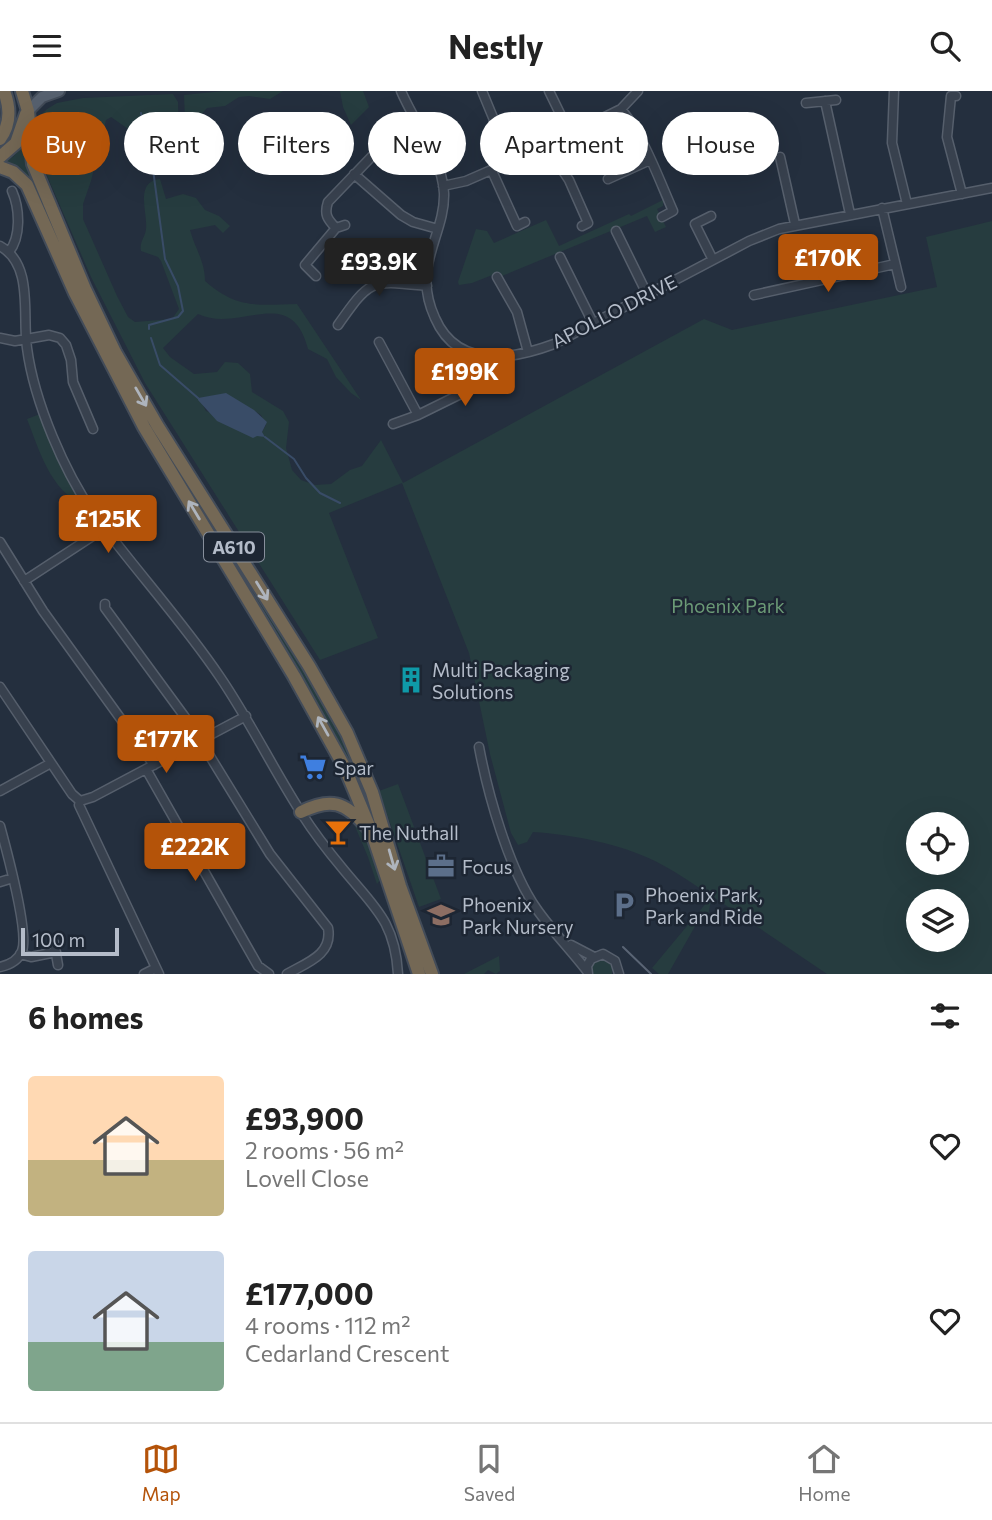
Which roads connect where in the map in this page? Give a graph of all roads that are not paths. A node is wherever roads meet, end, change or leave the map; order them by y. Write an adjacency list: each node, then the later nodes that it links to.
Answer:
1 (5, 91): 18 (highway)
2 (22, 91): 14 (highway, A610)
3 (59, 91): 14 (main road)
4 (401, 91): 30 (street, APOLLO DRIVE)
5 (482, 91): 15 (street)
6 (550, 91): 16 (street)
7 (638, 91): 13 (street)
8 (894, 91): 34 (street)
9 (956, 96): 33 (street)
10 (836, 100): 11 (street)
11 (825, 101): 12 (street); 36 (street)
12 (806, 103)
13 (621, 109): 17 (street); 21 (street)
14 (28, 111): 19 (highway); 97 (highway, A610, one-way to 97)
15 (491, 112)
16 (560, 112)
17 (615, 112)
18 (0, 138)
19 (0, 157)
20 (368, 160): 24 (street)
21 (650, 160): 29 (street); 38 (street)
22 (779, 161): 40 (street)
23 (0, 167): 75 (highway, A610, one-way to 23)
24 (354, 174): 42 (street)
25 (353, 175): 49 (street)
26 (482, 175): 30 (street)
27 (494, 175): 39 (street)
28 (566, 175): 41 (street)
29 (608, 180)
30 (443, 186): 42 (street, APOLLO DRIVE)
31 (992, 188): 33 (street, APOLLO DRIVE)
32 (12, 191): 45 (street)
33 (962, 194): 34 (street, APOLLO DRIVE)
34 (907, 204): 35 (street, APOLLO DRIVE)
35 (882, 208): 36 (street, APOLLO DRIVE); 48 (street)
36 (850, 214): 40 (street, APOLLO DRIVE)
37 (711, 216): 46 (street)
38 (662, 217)
39 (525, 222)
40 (795, 224): 46 (street, APOLLO DRIVE)
41 (582, 226)
42 (438, 229): 51 (street, APOLLO DRIVE)
43 (616, 231): 53 (street)
44 (0, 246): 45 (street)
45 (9, 251): 58 (street)
46 (713, 260): 53 (street, APOLLO DRIVE)
47 (561, 263): 55 (street)
48 (895, 264): 52 (street); 54 (street)
49 (316, 276)
50 (498, 283): 60 (street)
51 (427, 286): 56 (street); 61 (street, APOLLO DRIVE)
52 (901, 287)
53 (648, 294): 55 (street, APOLLO DRIVE)
54 (754, 295)
55 (593, 323): 60 (street, APOLLO DRIVE)
56 (338, 325)
57 (0, 338): 58 (street)
58 (26, 339): 64 (street); 65 (street)
59 (379, 342): 62 (street)
60 (528, 352): 61 (street, APOLLO DRIVE)
61 (488, 356): 62 (street)
62 (418, 415): 63 (street)
63 (393, 424)
64 (93, 429)
65 (105, 528): 67 (street); 70 (street)
66 (0, 543): 67 (street)
67 (24, 581): 74 (street)
68 (105, 604): 71 (street)
69 (0, 687): 73 (street)
70 (246, 716): 71 (street); 79 (street)
71 (201, 740): 74 (street); 94 (street)
72 (479, 747): 84 (street)
73 (51, 763): 76 (street); 77 (street)
74 (150, 767): 77 (street); 93 (street)
75 (354, 788): 78 (highway); 81 (highway, A610)
76 (0, 791)
77 (80, 801): 89 (street)
78 (340, 804): 79 (highway); 81 (highway)
79 (301, 812): 95 (street)
80 (0, 826): 82 (street)
81 (372, 833): 96 (highway, A610)
82 (13, 878): 83 (street); 85 (street)
83 (0, 882)
84 (565, 942): 86 (street); 90 (street)
85 (20, 954): 87 (street); 88 (street)
86 (594, 957): 90 (street); 91 (street)
87 (58, 965)
88 (0, 967)
89 (157, 971): 92 (street)
90 (587, 972)
91 (617, 973)
92 (144, 974)
93 (268, 974)
94 (287, 974)
95 (398, 974)
96 (419, 974)
97 (432, 974)

